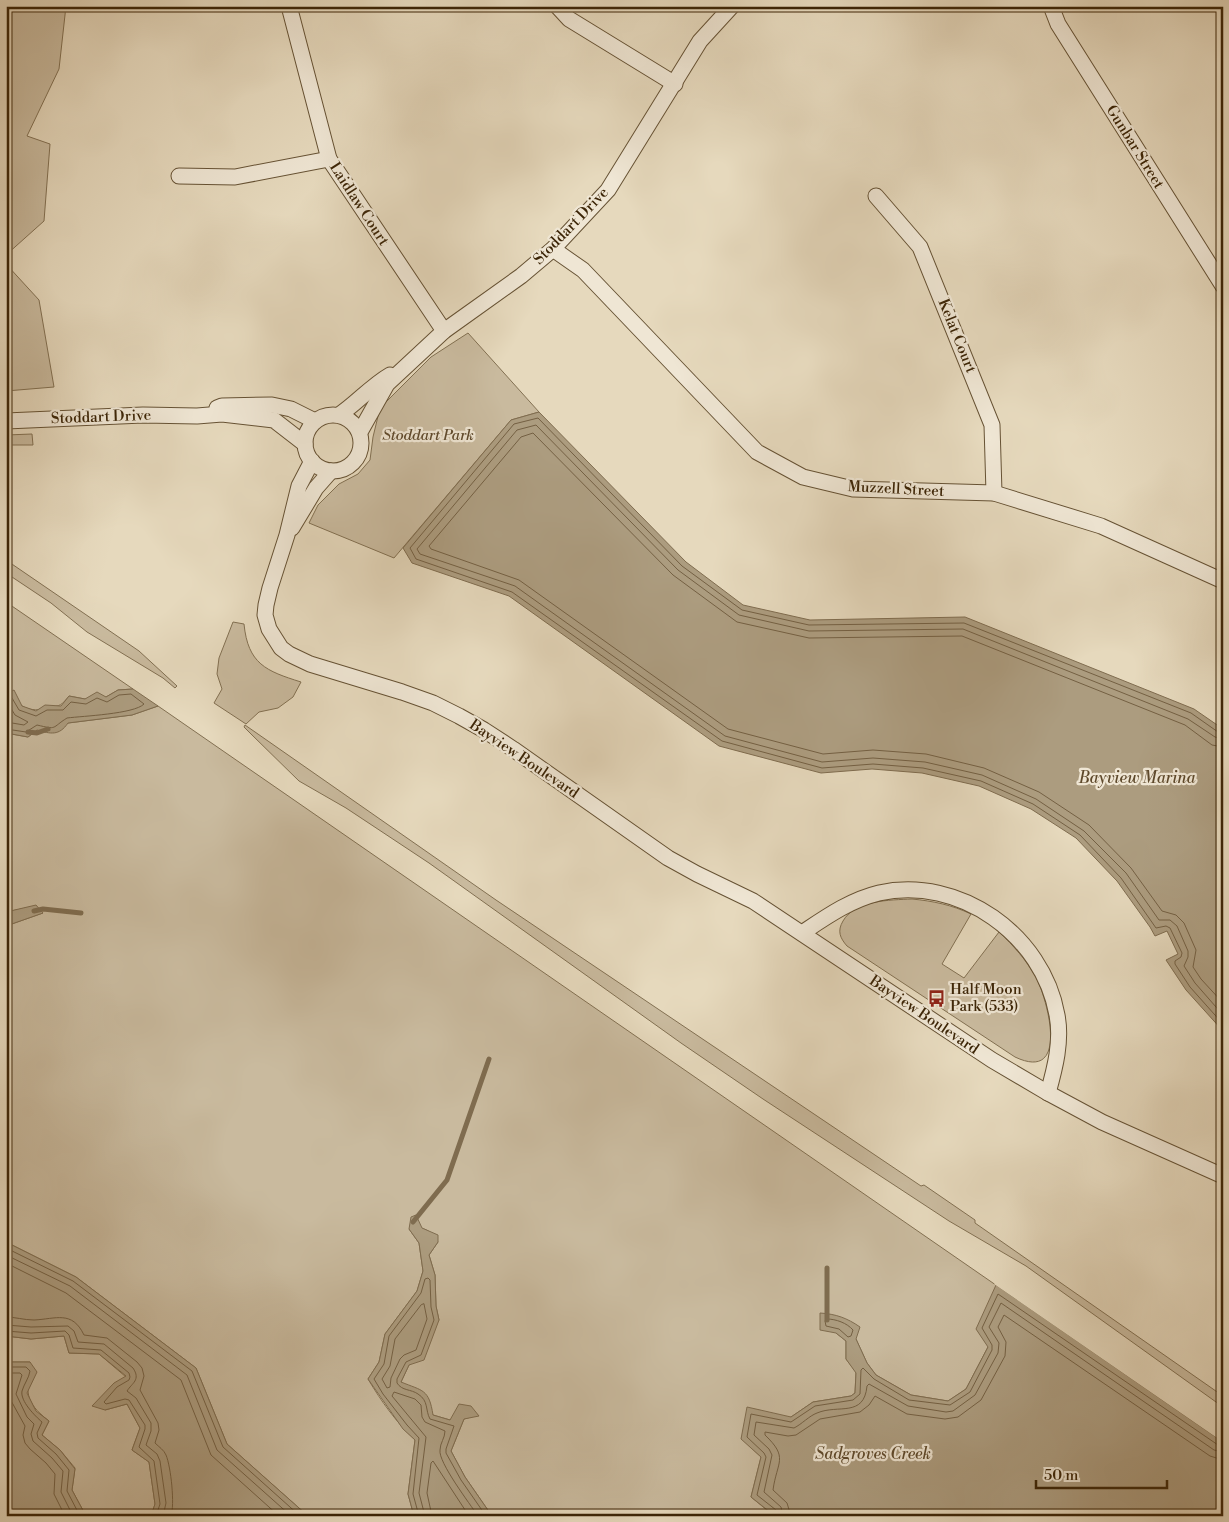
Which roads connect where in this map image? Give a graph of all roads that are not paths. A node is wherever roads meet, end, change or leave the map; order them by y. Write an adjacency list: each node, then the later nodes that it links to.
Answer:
1 (289, 6): 6 (street, Laidlaw Court)
2 (557, 6): 5 (street)
3 (732, 6): 5 (street, Stoddart Drive)
4 (1051, 6): 10 (street, Gunbar Street)
5 (675, 84): 9 (street, Stoddart Drive)
6 (329, 159): 7 (street); 11 (street, Laidlaw Court)
7 (179, 176)
8 (876, 196): 21 (street, Kelat Court)
9 (553, 249): 11 (street, Stoddart Drive); 21 (street, Muzzell Street)
10 (1223, 286)
11 (444, 331): 12 (street, Stoddart Drive)
12 (408, 365): 13 (street, Stoddart Drive); 17 (street, Stoddart Drive)
13 (339, 415): 16 (street); 17 (street)
14 (197, 416): 15 (street, Stoddart Drive); 16 (street, Stoddart Drive); 18 (street, Stoddart Drive)
15 (6, 421)
16 (315, 421): 18 (street)
17 (360, 432): 20 (street)
18 (304, 444): 19 (street)
19 (312, 461): 20 (street); 22 (street, Bayview Boulevard)
20 (331, 471): 22 (street, Bayview Boulevard)
21 (994, 493): 23 (street, Muzzell Street)
22 (287, 536): 24 (street, Bayview Boulevard)
23 (1223, 581)
24 (802, 933): 25 (street, Bayview Boulevard); 25 (street)
25 (1048, 1093): 26 (street, Bayview Boulevard)
26 (1223, 1176)

